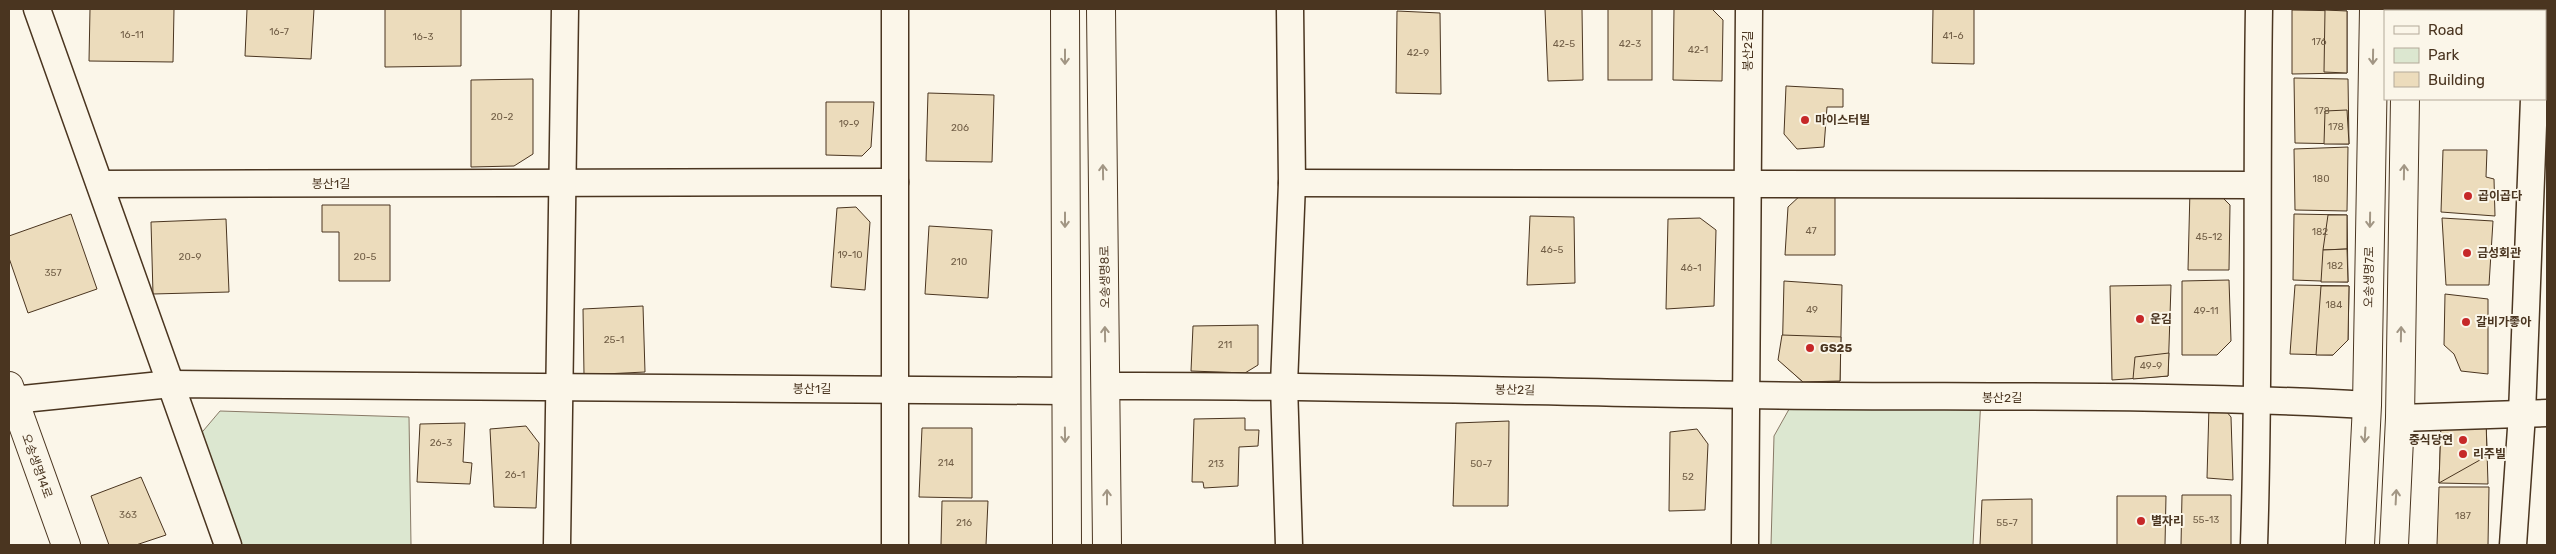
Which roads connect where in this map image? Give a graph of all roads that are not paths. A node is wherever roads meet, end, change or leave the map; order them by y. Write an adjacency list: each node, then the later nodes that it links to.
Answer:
1 (37, 9): 15 (street)
2 (565, 9): 14 (street)
3 (895, 9): 12 (street)
4 (1065, 9): 24 (street, one-way to 24)
5 (1102, 9): 21 (street, 오송생명8로, one-way to 5)
6 (1290, 9): 13 (street)
7 (1749, 9): 16 (street, 봉산2길)
8 (2259, 9): 17 (street)
9 (2374, 9): 28 (street, 오송생명7로, one-way to 28)
10 (2405, 100): 31 (street, one-way to 10)
11 (2534, 100): 18 (street)
12 (895, 182): 14 (street, 봉산1길); 23 (street)
13 (1292, 182): 16 (street); 20 (street)
14 (563, 183): 15 (street, 봉산1길); 22 (street)
15 (100, 184): 19 (street)
16 (1748, 184): 17 (street); 26 (street, 봉산2길)
17 (2256, 185): 27 (street)
18 (2538, 208): 30 (street)
19 (171, 384): 22 (street, 봉산1길); 25 (street, 봉산1길); 33 (street)
20 (1284, 385): 21 (street, 봉산2길); 26 (street, 봉산2길); 38 (street)
21 (1106, 386): 37 (street, 오송생명8로, one-way to 21)
22 (560, 387): 23 (street, 봉산1길); 34 (street)
23 (895, 390): 24 (street, 봉산1길); 35 (street)
24 (1065, 391): 36 (street, one-way to 36)
25 (11, 393): 32 (street, 오송생명14로)
26 (1746, 395): 27 (street, 봉산2길); 39 (street, 봉산2길)
27 (2259, 399): 28 (street, 봉산2길); 40 (street)
28 (2367, 405): 41 (street, 오송생명7로, one-way to 41)
29 (2547, 412): 30 (street)
30 (2522, 414): 31 (street); 43 (street)
31 (2400, 418): 42 (street, one-way to 31)
32 (66, 545)
33 (228, 545)
34 (557, 545)
35 (894, 545)
36 (1067, 545)
37 (1107, 545)
38 (1289, 545)
39 (1745, 545)
40 (2254, 545)
41 (2360, 545)
42 (2394, 545)
43 (2513, 545)

